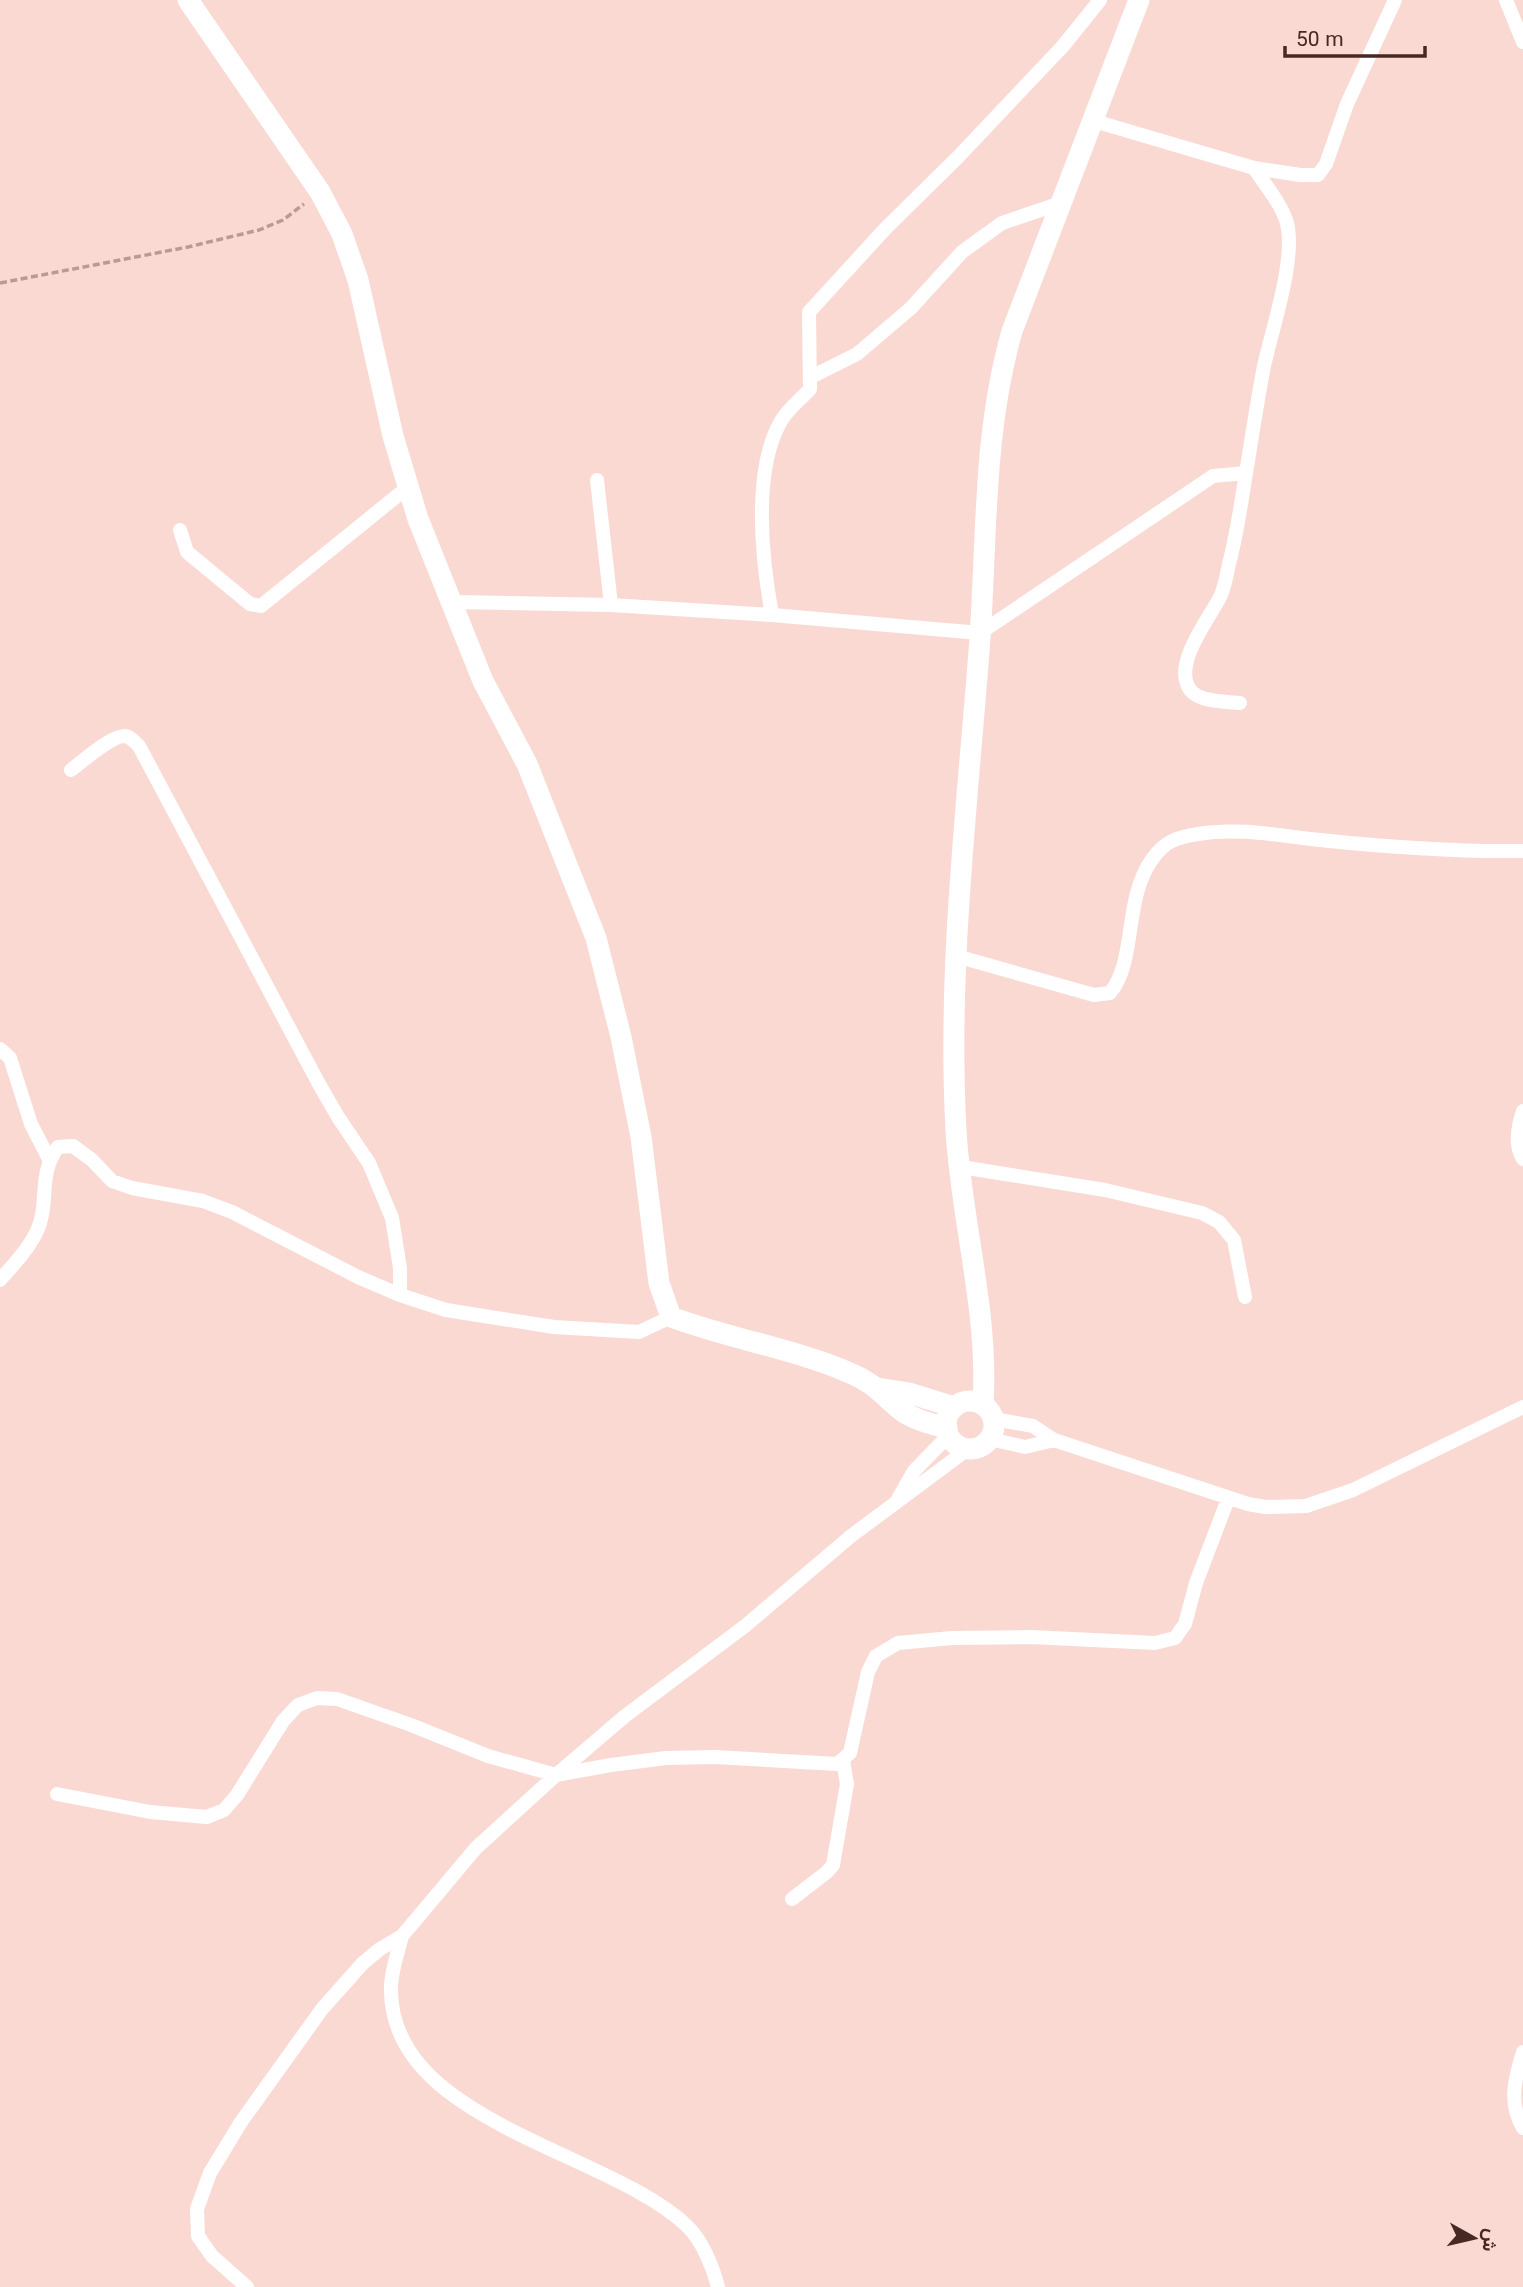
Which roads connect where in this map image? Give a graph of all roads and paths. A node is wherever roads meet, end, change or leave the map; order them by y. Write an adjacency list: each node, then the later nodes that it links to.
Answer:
1 (188, 0): 9 (street)
2 (1100, 0): 12 (street)
3 (1139, 0): 7 (street)
4 (1395, 0): 8 (street)
5 (1506, 0): 6 (street)
6 (1523, 42)
7 (1094, 121): 8 (street); 10 (street)
8 (1254, 168): 13 (street)
9 (320, 192): 11 (path); 15 (street)
10 (1061, 202): 12 (street); 20 (street)
11 (0, 283)
12 (811, 377): 19 (street)
13 (1246, 473): 20 (street); 21 (street)
14 (597, 480): 18 (street)
15 (408, 488): 16 (street); 17 (street)
16 (180, 530)
17 (453, 602): 18 (street); 33 (street)
18 (611, 605): 19 (street)
19 (772, 615): 20 (street)
20 (980, 633): 24 (street)
21 (1240, 703)
22 (71, 770): 31 (street)
23 (1523, 851): 24 (street)
24 (956, 956): 29 (street)
25 (0, 1049): 27 (street)
26 (1523, 1111): 28 (street)
27 (49, 1159): 30 (street); 31 (street)
28 (1523, 1159)
29 (961, 1167): 32 (street); 37 (street)
30 (0, 1280)
31 (400, 1295): 33 (street)
32 (1245, 1297)
33 (671, 1317): 34 (street)
34 (878, 1388): 35 (street); 38 (street)
35 (954, 1407): 37 (street); 38 (street)
36 (1523, 1407): 41 (street)
37 (989, 1421): 39 (street); 39 (street); 40 (street)
38 (948, 1432): 40 (street); 42 (street)
39 (1054, 1440): 41 (street)
40 (968, 1449): 42 (street)
41 (1228, 1499): 43 (street)
42 (898, 1500): 44 (street)
43 (843, 1760): 44 (street); 46 (street)
44 (556, 1775): 45 (street); 47 (street)
45 (57, 1794)
46 (792, 1899)
47 (402, 1936): 50 (street); 51 (street)
48 (1523, 2052): 49 (street)
49 (1523, 2128)
50 (247, 2287)
51 (718, 2287)

